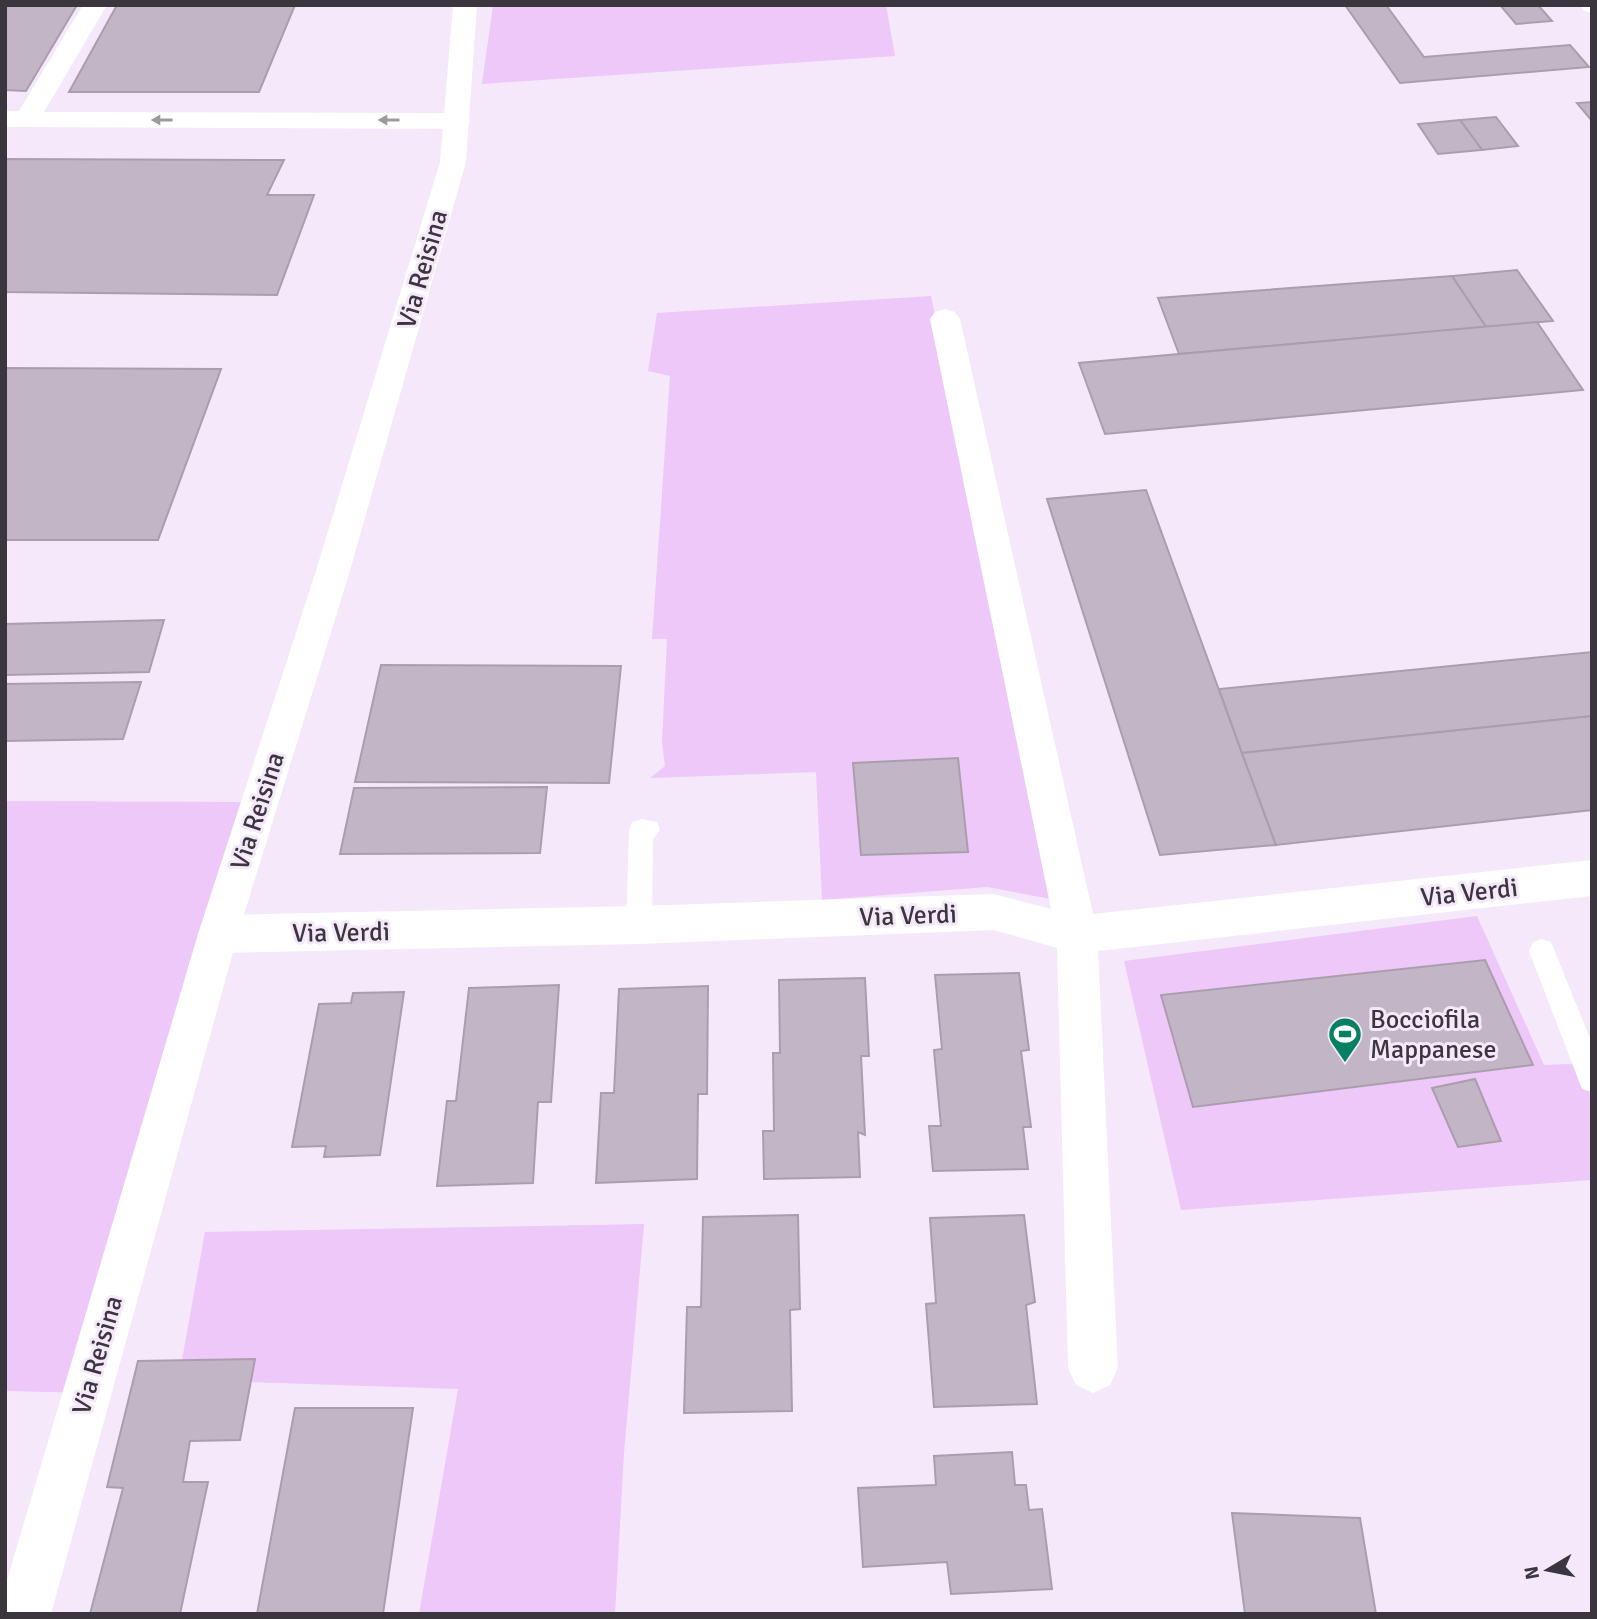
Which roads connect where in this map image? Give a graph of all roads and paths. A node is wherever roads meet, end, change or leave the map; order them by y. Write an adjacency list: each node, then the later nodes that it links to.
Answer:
1 (94, 5): 3 (street)
2 (465, 5): 4 (street, Via Reisina)
3 (16, 119): 4 (street, one-way to 3)
4 (457, 121): 9 (street, Via Reisina)
5 (945, 319): 10 (street)
6 (648, 830): 8 (lane)
7 (1592, 878): 10 (street, Via Verdi)
8 (639, 925): 9 (street, Via Verdi); 10 (street, Via Verdi)
9 (218, 934): 14 (street, Via Reisina)
10 (1077, 935): 13 (street)
11 (1542, 951): 12 (lane)
12 (1592, 1079)
13 (1093, 1368)
14 (23, 1614)

